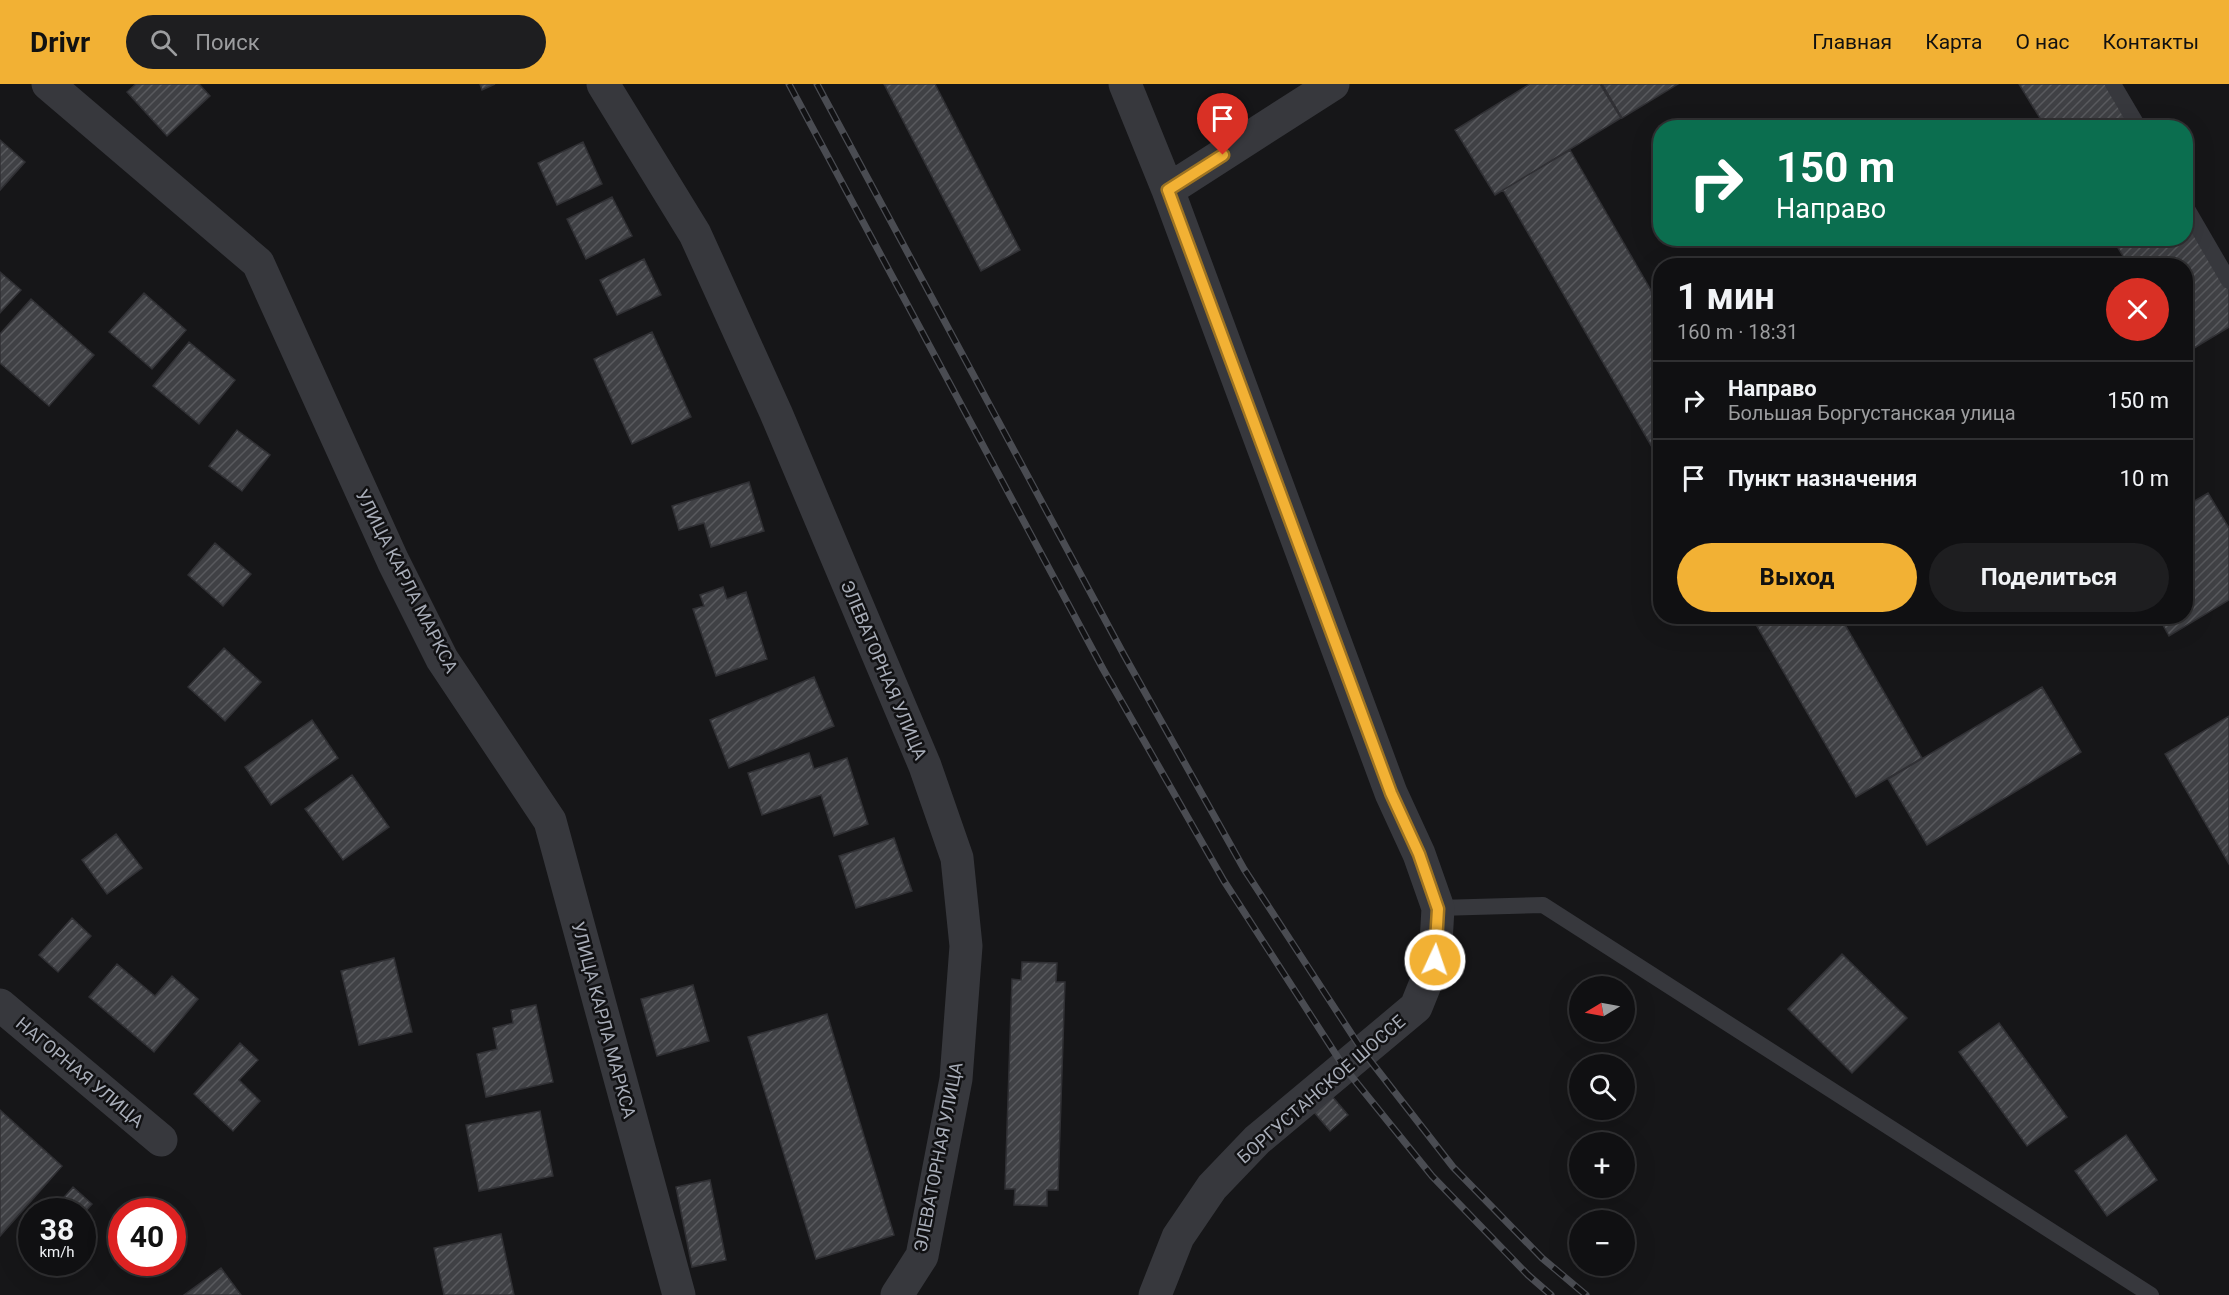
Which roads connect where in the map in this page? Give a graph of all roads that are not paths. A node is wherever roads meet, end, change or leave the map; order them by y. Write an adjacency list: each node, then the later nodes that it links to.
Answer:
1 (48, 84): 13 (street, УЛИЦА КАРЛА МАРКСА)
2 (603, 84): 14 (street, ЭЛЕВАТОРНАЯ УЛИЦА)
3 (1125, 84): 7 (street)
4 (1333, 84): 7 (street)
5 (2113, 84): 6 (lane)
6 (2134, 120)
7 (1168, 190): 10 (street)
8 (2193, 219): 9 (lane)
9 (2229, 281)
10 (1438, 909): 15 (street, БОРГУСТАНСКОЕ ШОССЕ); 16 (lane)
11 (0, 1005): 12 (street, НАГОРНАЯ УЛИЦА)
12 (160, 1140)
13 (680, 1295)
14 (897, 1295)
15 (1155, 1295)
16 (2151, 1295)

